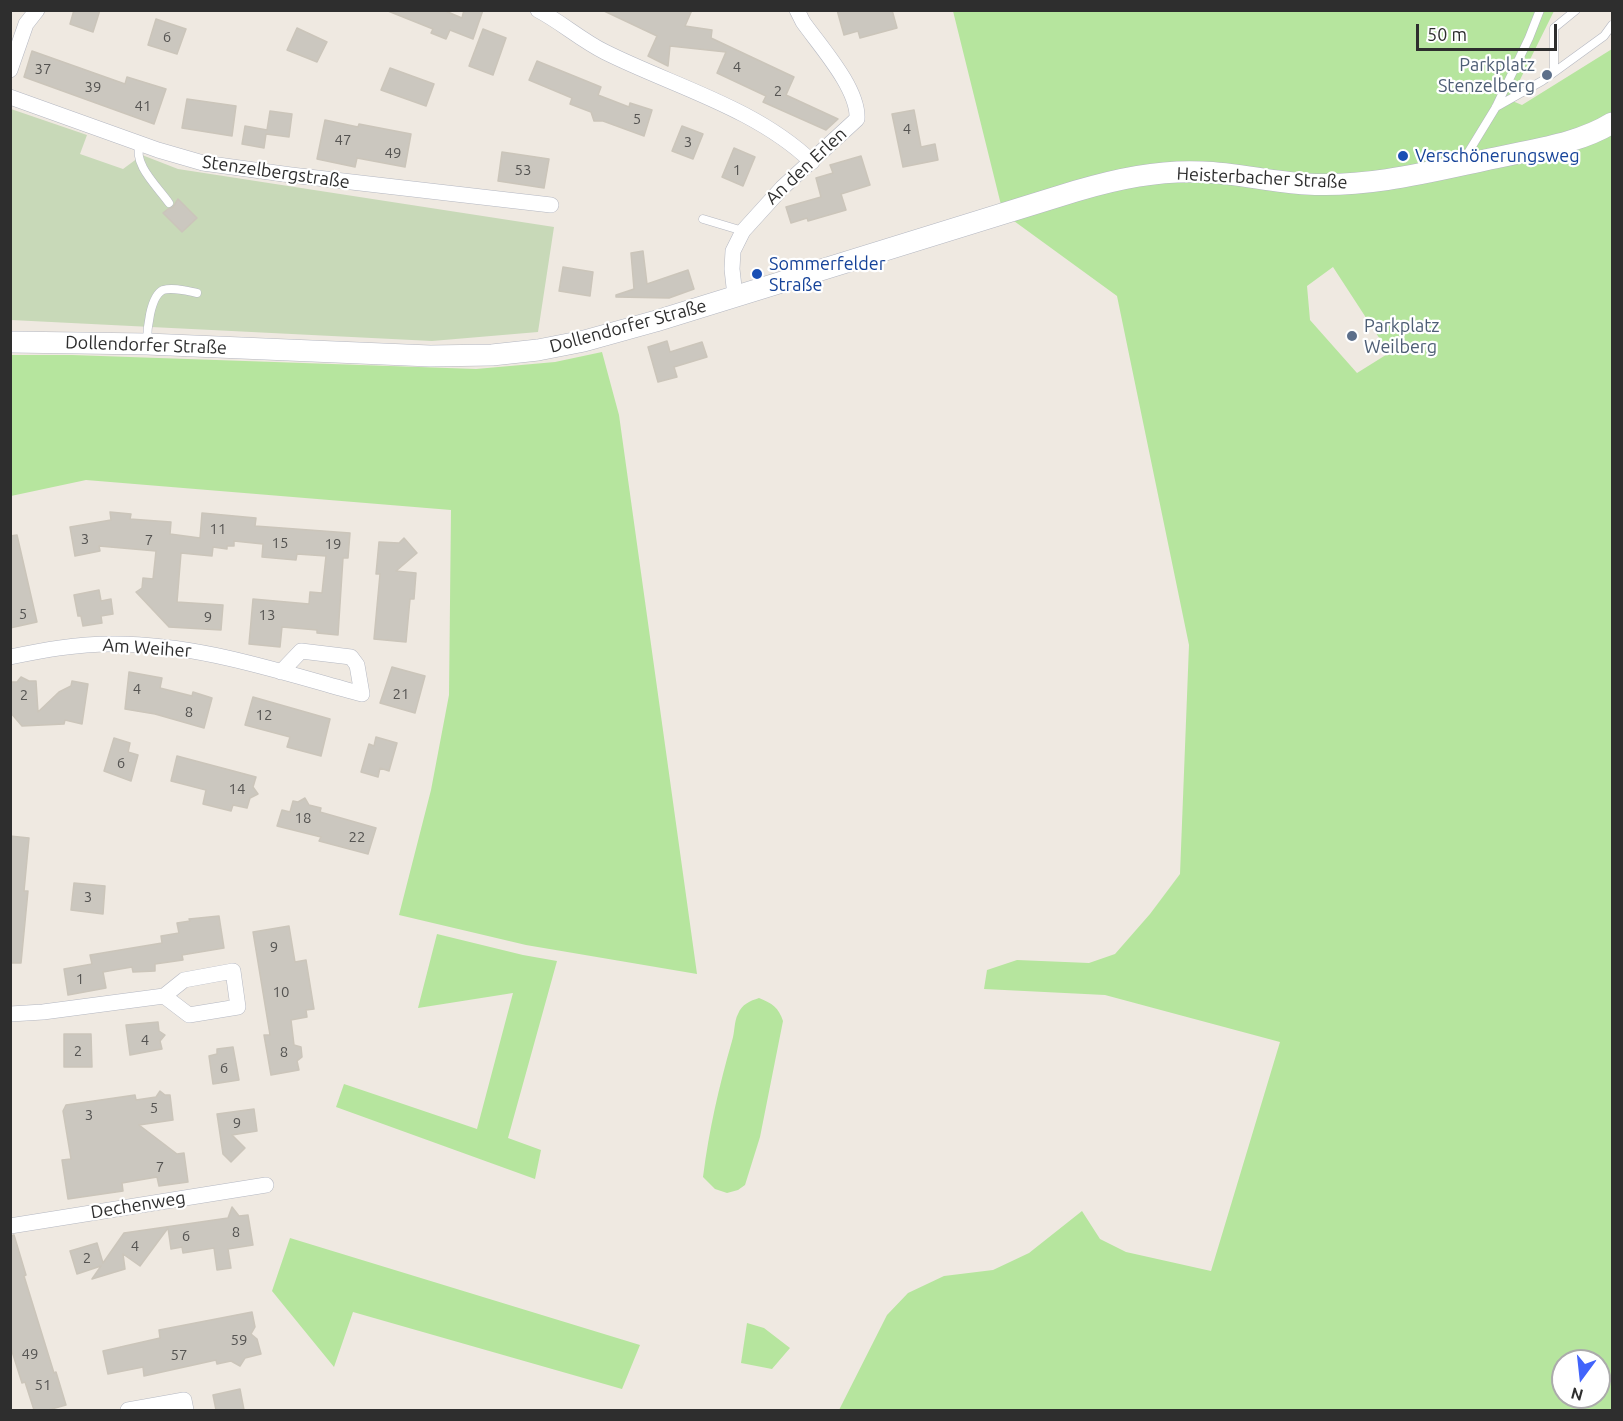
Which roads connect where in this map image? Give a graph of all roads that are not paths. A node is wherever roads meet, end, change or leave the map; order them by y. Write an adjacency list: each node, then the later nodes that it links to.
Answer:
1 (36, 10): 7 (street)
2 (538, 10): 13 (street)
3 (797, 10): 13 (street, An den Erlen)
4 (1540, 10): 10 (lane)
5 (1576, 10): 8 (lane)
6 (1612, 26): 8 (lane)
7 (10, 70)
8 (1554, 71): 10 (lane)
9 (10, 97): 12 (street, Stenzelbergstraße)
10 (1496, 107): 14 (lane)
11 (1612, 123): 14 (main road, Heisterbacher Straße)
12 (140, 144): 16 (lane); 17 (street, Stenzelbergstraße)
13 (812, 162): 19 (street, An den Erlen)
14 (1460, 165): 15 (main road, Heisterbacher Straße)
15 (1051, 199): 21 (main road, Dollendorfer Straße)
16 (169, 203)
17 (552, 205)
18 (704, 219): 19 (lane)
19 (742, 231): 21 (street, An den Erlen)
20 (197, 292): 23 (lane)
21 (735, 296): 23 (main road, Dollendorfer Straße)
22 (10, 342): 23 (main road, Dollendorfer Straße)
23 (147, 344)
24 (10, 657): 25 (street, Am Weiher)
25 (281, 672): 25 (street, Am Weiher)
26 (164, 996): 26 (street); 27 (street)
27 (10, 1014)
28 (266, 1185): 29 (street, Dechenweg)
29 (10, 1226)
30 (128, 1410): 31 (street)
31 (186, 1410)

